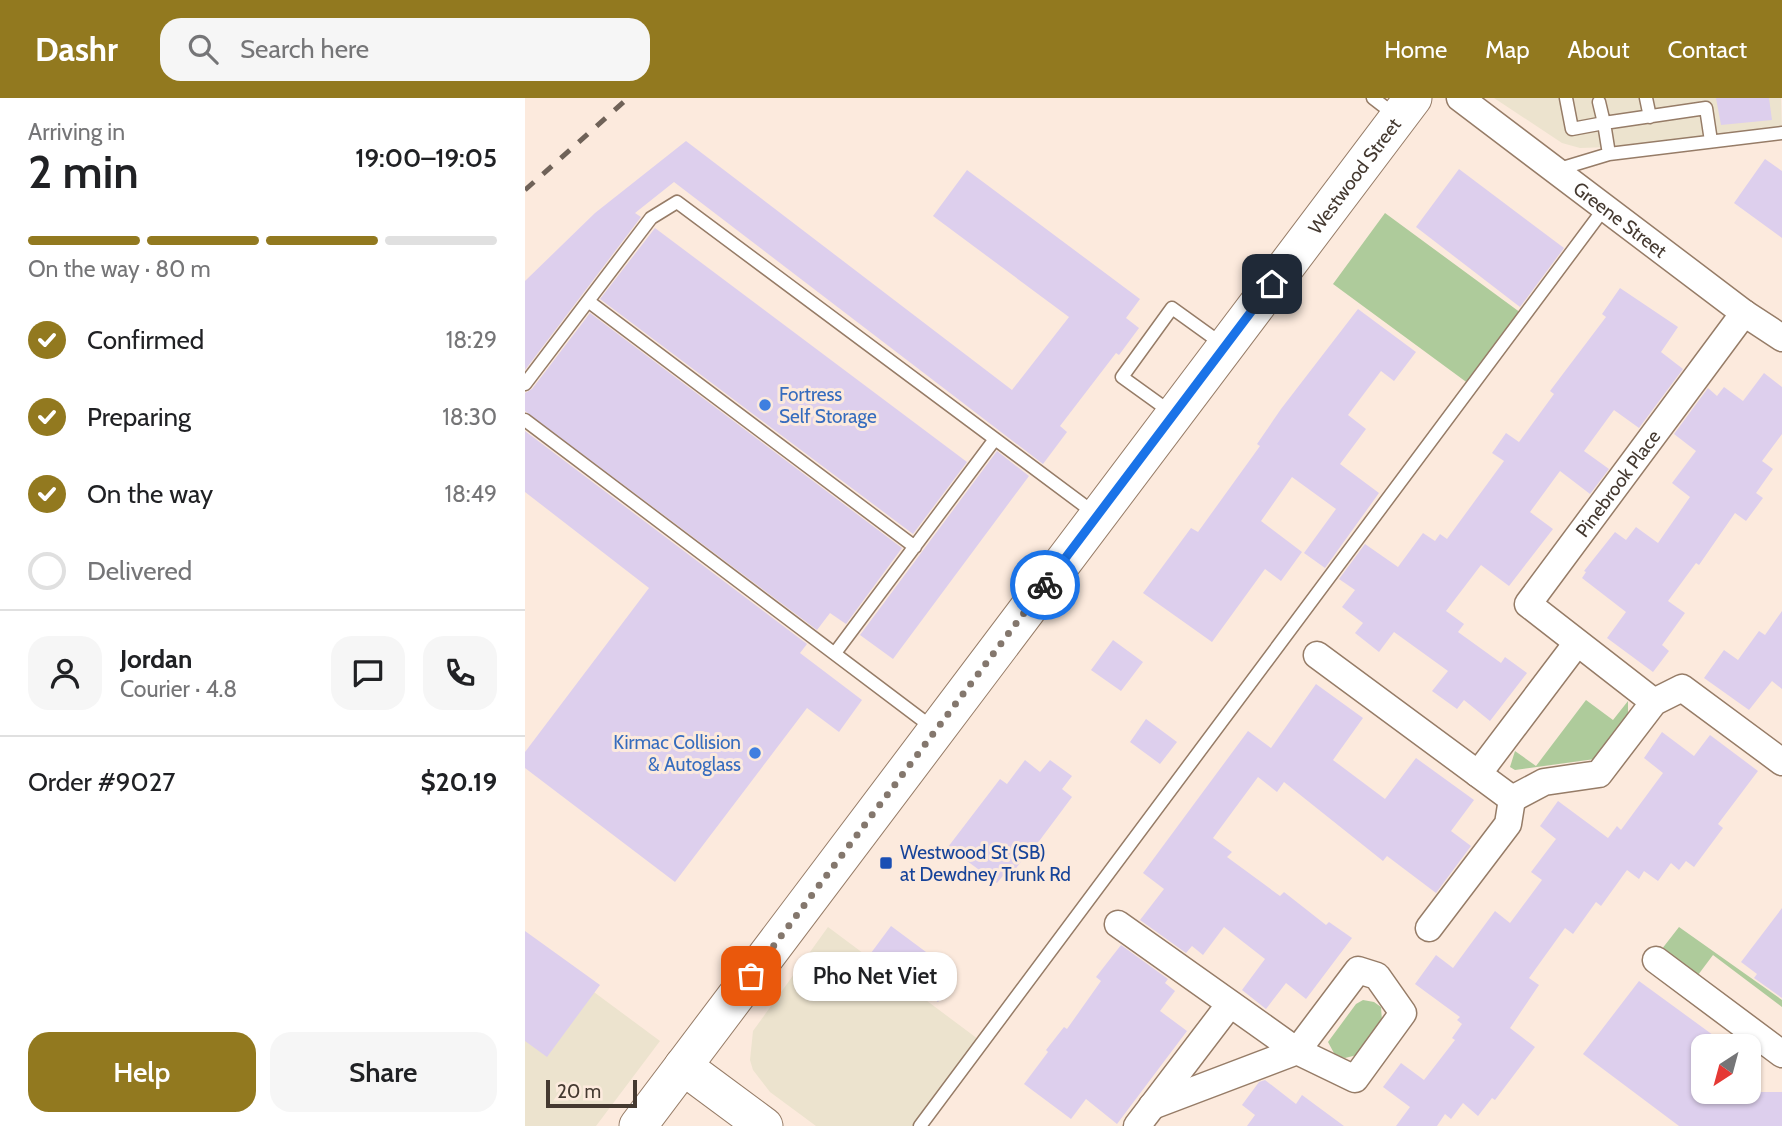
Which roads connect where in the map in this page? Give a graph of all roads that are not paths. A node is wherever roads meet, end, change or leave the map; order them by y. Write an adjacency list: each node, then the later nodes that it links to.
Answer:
1 (1460, 98): 12 (street, Greene Street)
2 (1566, 98): 8 (lane)
3 (1646, 98): 7 (lane)
4 (1599, 102): 8 (lane)
5 (1394, 104): 17 (main road, Westwood Street)
6 (1690, 104): 7 (lane); 10 (lane)
7 (1650, 117): 8 (lane)
8 (1604, 124): 11 (lane)
9 (1782, 133): 10 (lane)
10 (1711, 141): 11 (lane)
11 (1609, 154): 12 (lane)
12 (1556, 170): 13 (street, Greene Street)
13 (1606, 206): 15 (street, Greene Street); 41 (lane)
14 (588, 301): 18 (lane); 21 (lane); 23 (lane)
15 (1744, 313): 16 (street, Greene Street); 24 (street, Pinebrook Place)
16 (1782, 338)
17 (1225, 347): 19 (main road, Westwood Street); 19 (lane)
18 (525, 384)
19 (1174, 414): 22 (main road, Westwood Street)
20 (525, 420): 25 (lane)
21 (995, 439): 22 (lane); 23 (lane)
22 (1098, 516): 28 (main road, Westwood Street)
23 (915, 547): 25 (lane)
24 (1577, 643): 27 (street, Pinebrook Place); 30 (street)
25 (835, 653): 28 (lane)
26 (1317, 655): 30 (street)
27 (1654, 702): 29 (street); 31 (street)
28 (936, 730): 37 (main road, Westwood Street)
29 (1782, 762)
30 (1478, 774): 31 (street)
31 (1512, 799): 33 (street)
32 (1118, 924): 35 (street)
33 (1429, 928)
34 (1656, 960): 36 (street)
35 (1230, 1004): 38 (street); 38 (street)
36 (1782, 1055)
37 (683, 1066): 39 (main road, Westwood Street); 40 (main road)
38 (1145, 1116)
39 (638, 1126)
40 (764, 1126)
41 (920, 1126)

